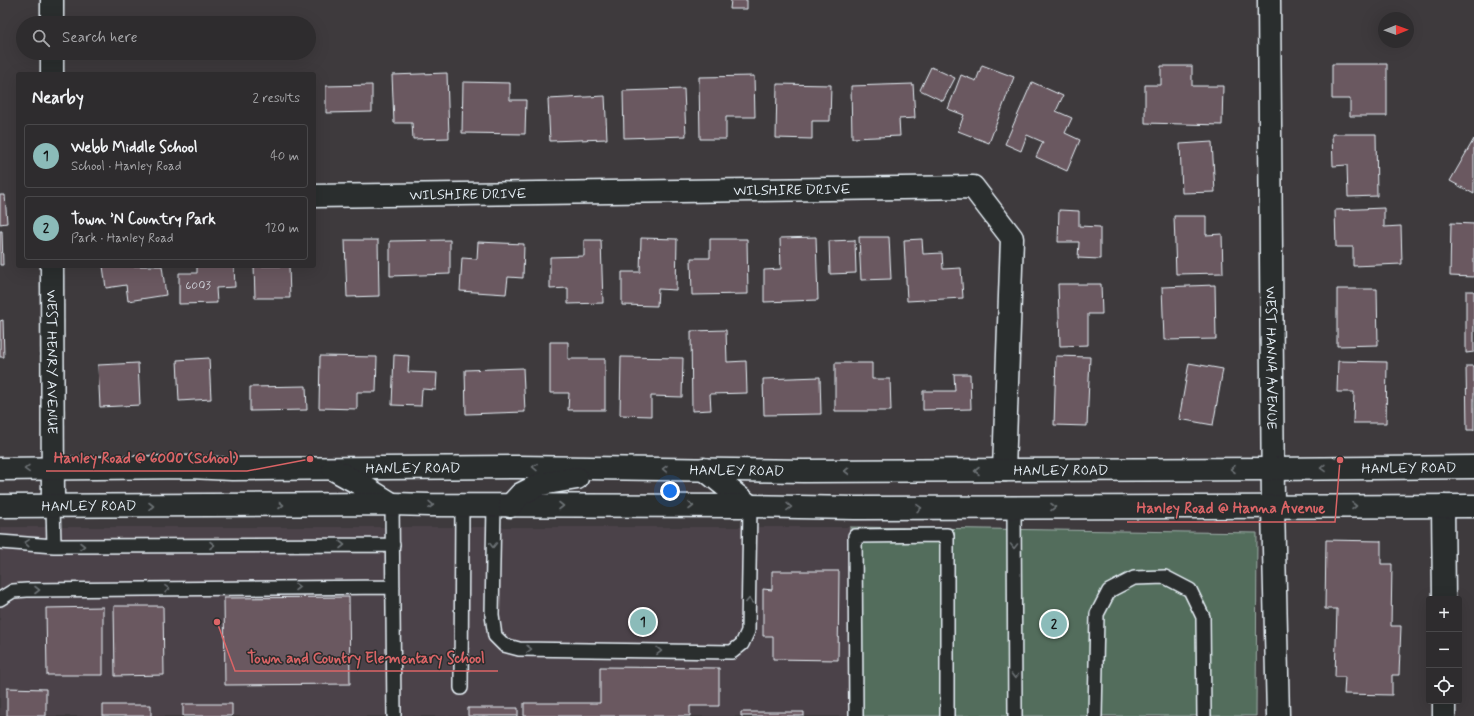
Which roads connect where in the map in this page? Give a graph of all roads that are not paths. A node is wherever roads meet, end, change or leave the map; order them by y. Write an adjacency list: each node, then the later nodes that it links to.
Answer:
1 (52, 0): 3 (main road)
2 (1269, 0): 14 (main road, WEST HANNA AVENUE)
3 (52, 16)
4 (52, 60): 5 (main road)
5 (52, 72)
6 (316, 196): 15 (main road, WILSHIRE DRIVE)
7 (52, 268): 9 (main road, WEST HENRY AVENUE)
8 (1474, 467): 14 (main road, HANLEY ROAD, one-way to 14)
9 (53, 468): 10 (main road, HANLEY ROAD); 11 (main road, HANLEY ROAD, one-way to 11); 18 (main road, WEST HENRY AVENUE)
10 (330, 468): 12 (main road, HANLEY ROAD, one-way to 10); 16 (main road)
11 (0, 469)
12 (633, 469): 13 (main road, HANLEY ROAD, one-way to 12); 20 (main road)
13 (704, 469): 15 (main road, HANLEY ROAD, one-way to 13); 21 (main road)
14 (1272, 469): 15 (main road, HANLEY ROAD, one-way to 15); 24 (main road, WEST HANNA AVENUE)
15 (1004, 470)
16 (392, 504): 18 (main road, HANLEY ROAD, one-way to 16); 19 (main road, HANLEY ROAD, one-way to 19); 27 (lane)
17 (0, 506): 18 (main road, HANLEY ROAD)
18 (53, 506): 28 (lane)
19 (462, 506): 20 (main road, HANLEY ROAD); 32 (lane)
20 (502, 506): 21 (main road, HANLEY ROAD, one-way to 21); 21 (lane, one-way to 21)
21 (750, 506): 25 (main road, HANLEY ROAD, one-way to 25)
22 (1443, 506): 23 (main road, HANLEY ROAD); 24 (main road, HANLEY ROAD, one-way to 22); 30 (main road)
23 (1474, 506)
24 (1273, 507): 25 (main road, HANLEY ROAD, one-way to 24); 40 (main road, WEST HANNA AVENUE)
25 (1014, 508): 37 (lane, one-way to 37)
26 (0, 542): 28 (lane, one-way to 26)
27 (392, 545): 28 (lane, one-way to 27); 29 (lane)
28 (54, 546)
29 (393, 587): 31 (lane, one-way to 29); 34 (lane)
30 (1444, 596)
31 (0, 599)
32 (461, 688)
33 (1444, 704): 41 (main road)
34 (394, 716)
35 (856, 716): 36 (lane)
36 (947, 716)
37 (1015, 716)
38 (1095, 716): 39 (lane)
39 (1204, 716)
40 (1278, 716)
41 (1444, 716)

